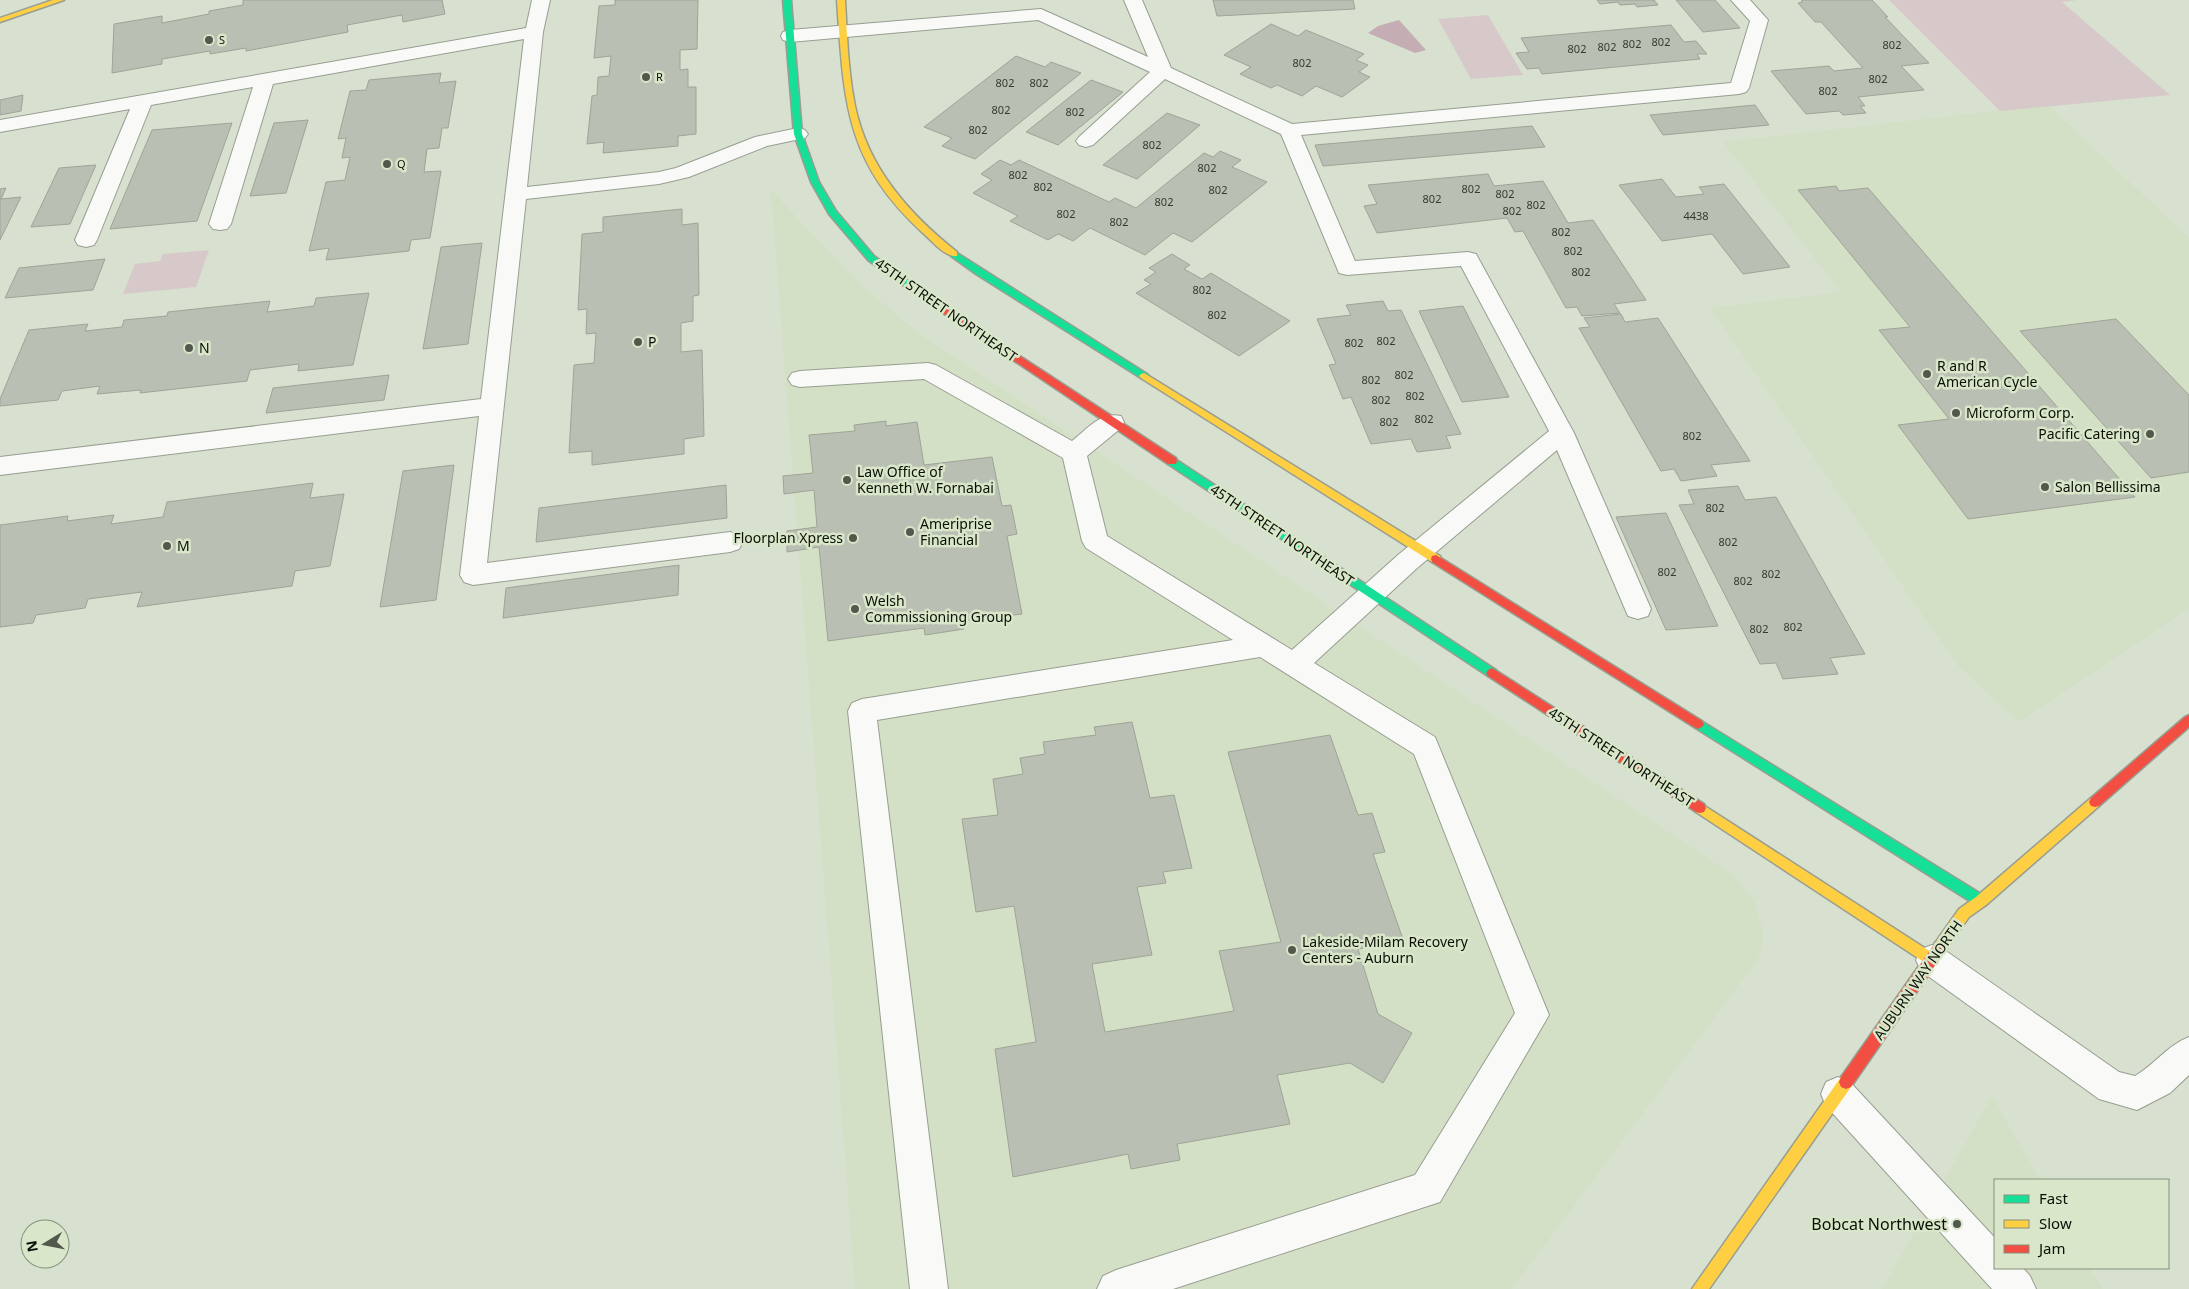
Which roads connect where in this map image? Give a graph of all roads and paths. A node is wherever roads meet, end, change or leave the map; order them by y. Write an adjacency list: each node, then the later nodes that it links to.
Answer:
1 (60, 0): 8 (street)
2 (542, 0): 9 (lane)
3 (787, 0): 11 (street, 45TH STREET NORTHEAST)
4 (841, 0): 10 (street)
5 (1133, 0): 12 (lane)
6 (1740, 0): 16 (lane)
7 (1039, 7): 10 (lane); 12 (lane)
8 (0, 20)
9 (534, 32): 13 (lane); 19 (lane)
10 (843, 32): 11 (lane); 29 (street)
11 (790, 36): 17 (street, 45TH STREET NORTHEAST)
12 (1163, 71): 16 (lane); 18 (lane)
13 (265, 79): 14 (lane); 20 (lane)
14 (143, 101): 15 (lane); 21 (lane)
15 (0, 126)
16 (1289, 130): 25 (lane)
17 (798, 134): 19 (lane); 24 (street, 45TH STREET NORTHEAST)
18 (1086, 141)
19 (516, 194): 23 (lane)
20 (220, 224)
21 (86, 240)
22 (800, 378): 26 (lane)
23 (492, 406): 27 (lane); 28 (lane)
24 (1112, 422): 26 (lane); 30 (street, 45TH STREET NORTHEAST)
25 (1562, 433): 29 (lane); 31 (lane)
26 (1074, 453): 32 (lane)
27 (0, 466)
28 (730, 542)
29 (1422, 549): 30 (lane); 35 (street)
30 (1372, 594): 33 (lane); 36 (street, 45TH STREET NORTHEAST)
31 (1638, 609)
32 (1264, 646): 33 (lane); 41 (lane)
33 (1294, 665): 42 (lane)
34 (2189, 720): 35 (street, AUBURN WAY NORTH)
35 (1981, 901): 36 (street, AUBURN WAY NORTH)
36 (1932, 960): 37 (lane); 38 (street, AUBURN WAY NORTH)
37 (2189, 1053)
38 (1838, 1094): 39 (lane); 43 (street, AUBURN WAY NORTH)
39 (1994, 1264)
40 (1999, 1269): 44 (lane)
41 (929, 1289)
42 (1116, 1289)
43 (1700, 1289)
44 (2017, 1289)

